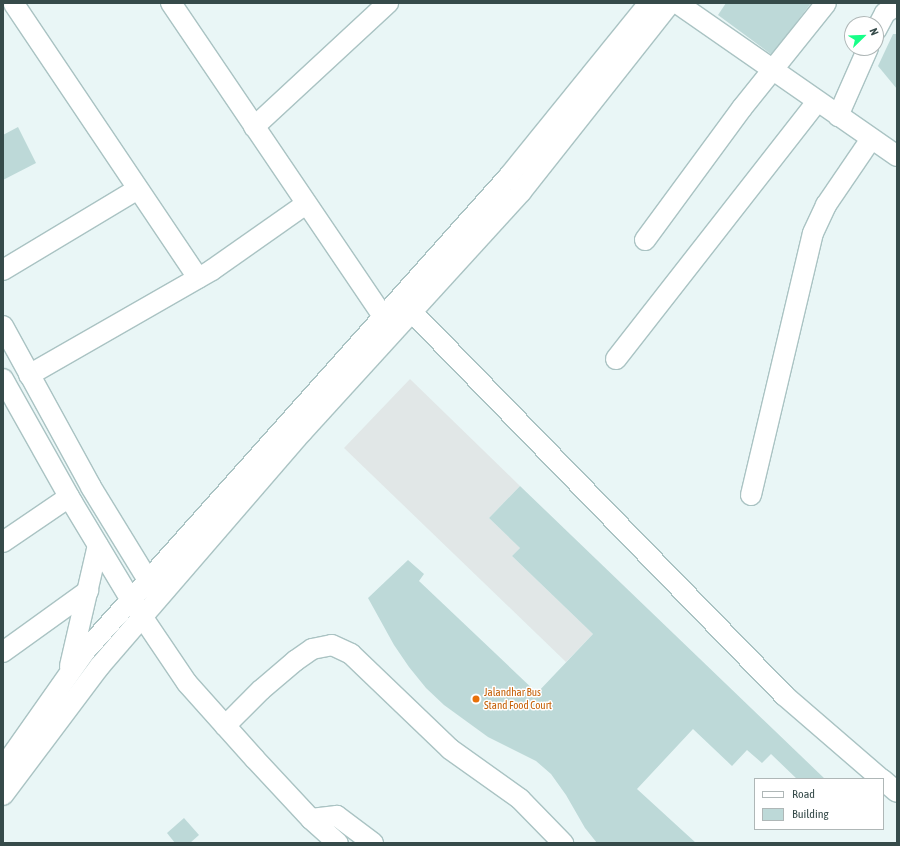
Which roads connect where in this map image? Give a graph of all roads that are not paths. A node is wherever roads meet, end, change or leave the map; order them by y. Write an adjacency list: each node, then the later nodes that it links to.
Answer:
1 (388, 3): 14 (street)
2 (649, 3): 23 (street)
3 (670, 3): 22 (street)
4 (677, 3): 11 (street)
5 (826, 3): 11 (street)
6 (174, 5): 14 (street)
7 (897, 5): 9 (street)
8 (11, 6): 17 (street)
9 (883, 16)
10 (864, 56): 13 (street)
11 (773, 71): 12 (street); 19 (street)
12 (817, 102): 13 (street); 25 (street)
13 (838, 116): 15 (street)
14 (254, 126): 18 (street)
15 (871, 139): 16 (street); 28 (street)
16 (897, 156)
17 (138, 189): 20 (street); 21 (street)
18 (306, 204): 21 (street); 23 (street)
19 (645, 240)
20 (3, 270)
21 (198, 278): 26 (street)
22 (412, 312): 23 (street); 41 (street)
23 (388, 324): 32 (street); 34 (street)
24 (3, 326): 26 (street)
25 (616, 359)
26 (29, 375): 32 (street)
27 (3, 379): 29 (street)
28 (750, 495)
29 (69, 497): 30 (street); 31 (street)
30 (3, 542)
31 (98, 545): 33 (street); 35 (street)
32 (148, 580): 34 (street); 35 (street)
33 (88, 591): 37 (street); 38 (street)
34 (159, 598): 36 (street)
35 (131, 600): 36 (street); 38 (street)
36 (142, 618): 39 (street); 44 (street)
37 (3, 652)
38 (68, 676): 40 (street)
39 (225, 726): 45 (street); 48 (street)
40 (3, 768)
41 (880, 778)
42 (884, 782): 43 (street)
43 (897, 792)
44 (3, 795)
45 (311, 819): 46 (street); 47 (street)
46 (338, 843)
47 (373, 843)
48 (563, 843)

